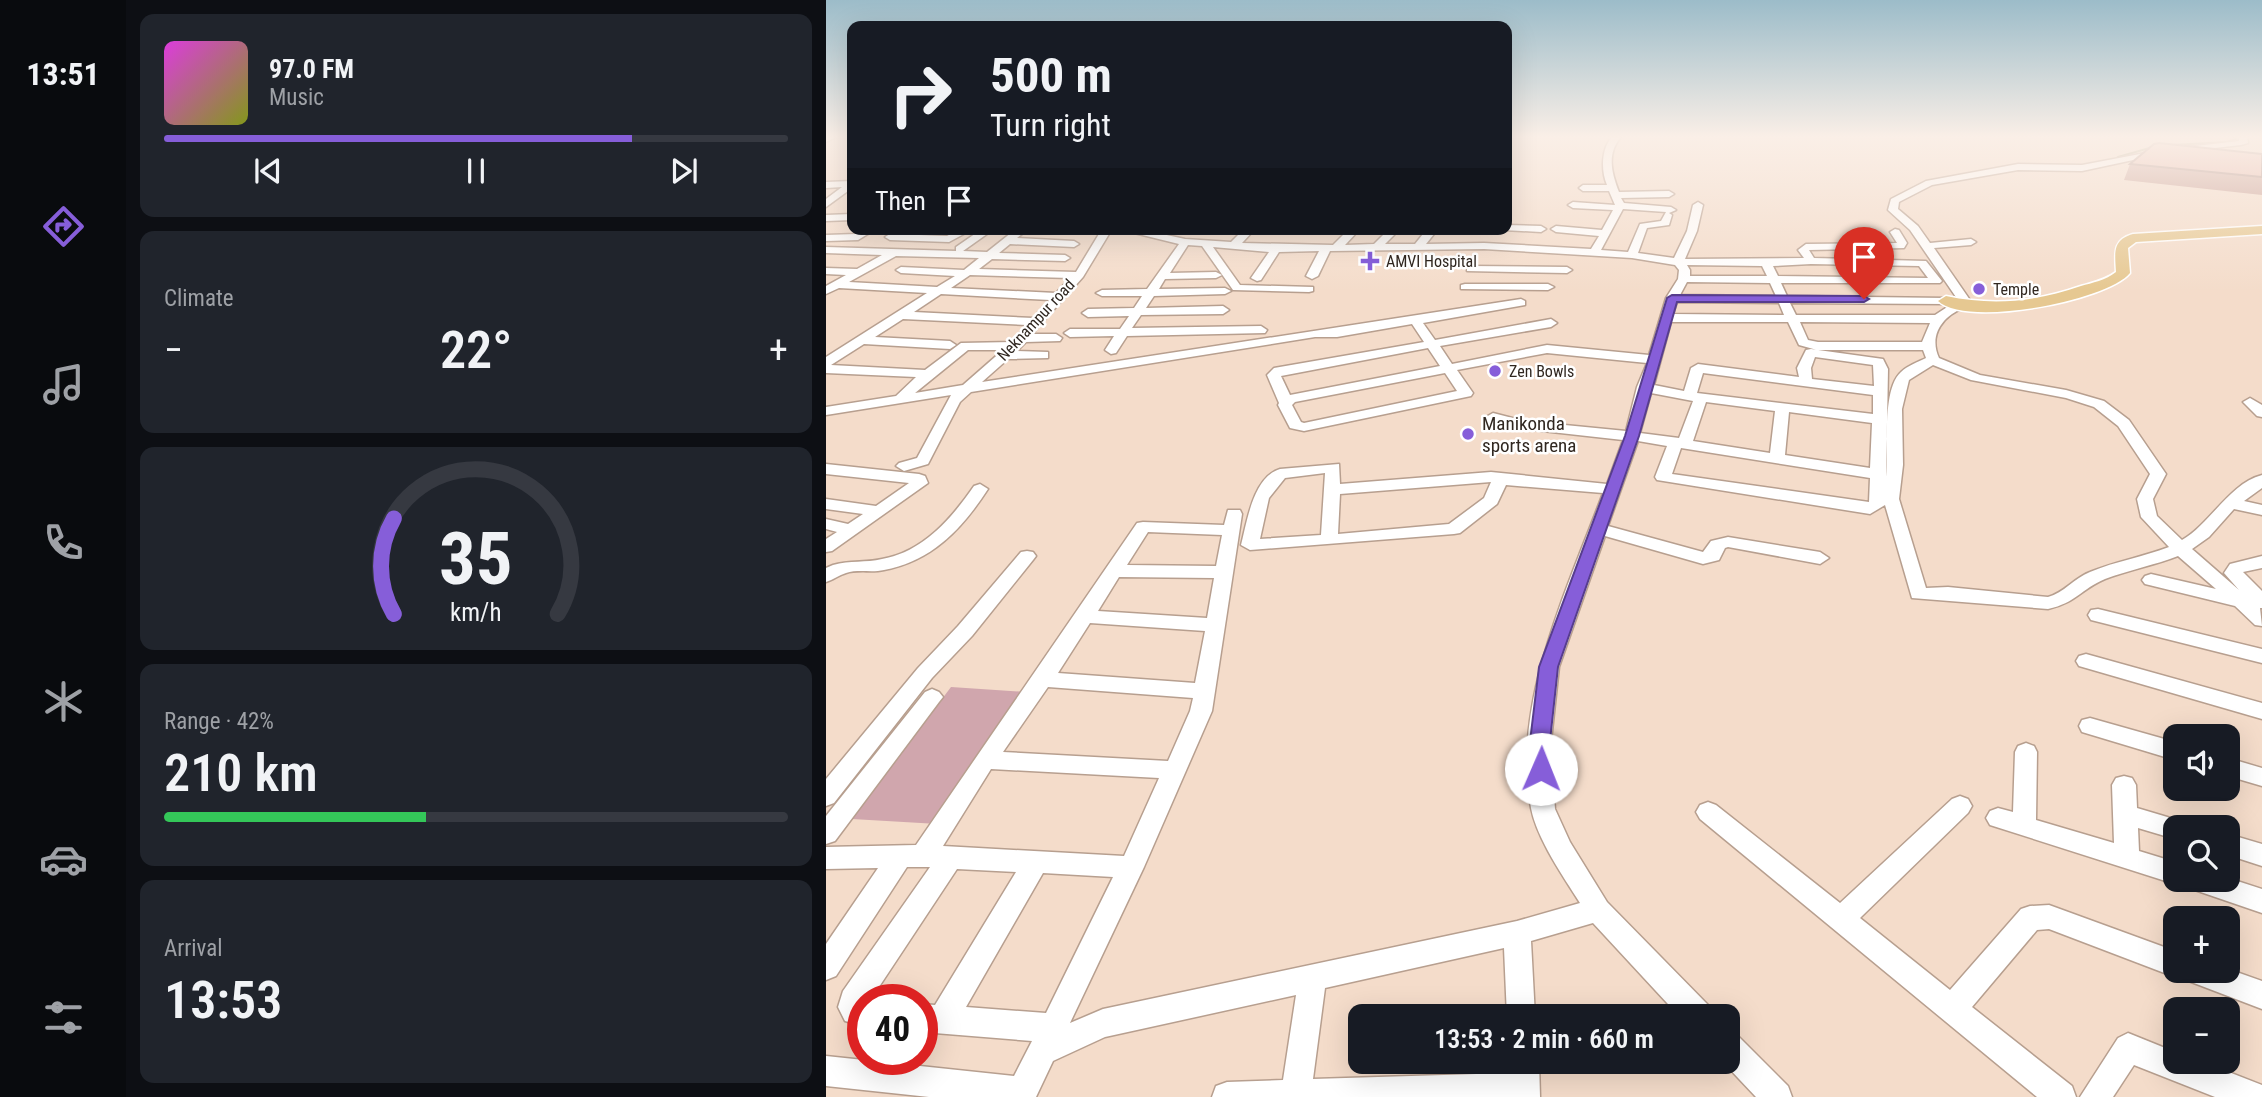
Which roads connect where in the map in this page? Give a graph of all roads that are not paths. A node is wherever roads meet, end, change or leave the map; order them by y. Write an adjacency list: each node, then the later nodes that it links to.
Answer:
1 (841, 188): 6 (street)
2 (1583, 188): 7 (street)
3 (1612, 188): 7 (street)
4 (1920, 188): 16 (street)
5 (1669, 194): 7 (street)
6 (827, 199): 8 (street)
7 (1617, 199): 9 (street); 20 (street); 56 (street)
8 (847, 201)
9 (1573, 205)
10 (1698, 205): 66 (street)
11 (847, 217): 12 (street)
12 (826, 218)
13 (847, 225): 14 (street)
14 (837, 226)
15 (1512, 228): 18 (street)
16 (1914, 228): 43 (street); 59 (street)
17 (2262, 228): 88 (main road)
18 (1541, 229)
19 (1557, 231): 20 (street)
20 (1604, 234): 55 (street)
21 (861, 235): 35 (street)
22 (894, 235): 51 (street)
23 (913, 235): 36 (street)
24 (959, 235): 36 (street)
25 (980, 235): 54 (street)
26 (1014, 235): 37 (street)
27 (1103, 235): 69 (street, Neknampur road)
28 (1152, 235): 38 (street)
29 (1245, 235): 44 (street)
30 (1348, 235): 49 (street)
31 (1389, 235): 46 (street)
32 (1428, 235): 45 (street)
33 (1499, 235): 42 (street)
34 (1503, 235): 42 (street)
35 (826, 237)
36 (942, 239): 53 (street)
37 (1006, 241): 40 (street); 57 (street)
38 (1185, 242): 41 (street); 71 (street)
39 (1971, 242): 43 (street)
40 (1073, 244)
41 (1206, 245): 44 (street); 79 (street)
42 (1498, 245): 45 (street); 47 (street)
43 (1927, 246): 88 (street)
44 (1232, 247): 48 (street)
45 (1418, 247): 46 (street)
46 (1376, 248): 49 (street)
47 (1516, 248): 55 (street); 62 (street)
48 (1276, 249): 49 (street); 73 (street)
49 (1330, 249): 72 (street)
50 (826, 250): 51 (street)
51 (864, 251): 52 (street)
52 (893, 252): 53 (street); 67 (street)
53 (921, 252): 54 (street)
54 (955, 252): 57 (street)
55 (1594, 253): 56 (street)
56 (1632, 255): 66 (street)
57 (986, 256): 58 (street); 68 (street)
58 (1065, 258)
59 (1811, 261): 60 (street); 74 (street)
60 (1766, 262): 66 (street); 74 (street)
61 (1471, 269): 62 (street)
62 (1516, 269): 64 (street); 76 (street)
63 (901, 270): 68 (street)
64 (1567, 270)
65 (826, 271): 67 (street)
66 (1681, 271): 74 (street); 89 (street)
67 (860, 272): 78 (street)
68 (967, 273): 69 (street); 80 (street)
69 (1079, 275): 84 (street, Neknampur road)
70 (1216, 275): 71 (street)
71 (1162, 276): 82 (street)
72 (1312, 276)
73 (1257, 278)
74 (1773, 280): 85 (street)
75 (1465, 286): 76 (street)
76 (1515, 286): 77 (street)
77 (1548, 287)
78 (831, 288): 80 (street)
79 (1309, 289)
80 (938, 291): 84 (street); 93 (street)
81 (1225, 291): 82 (street)
82 (1151, 292): 83 (street); 91 (street)
83 (1102, 293)
84 (1058, 298): 97 (street, Neknampur road)
85 (1782, 298): 86 (street); 89 (street); 94 (street)
86 (1946, 300): 88 (main road)
87 (1521, 303): 96 (street)
88 (1963, 303): 95 (street)
89 (1670, 308): 94 (street); 113 (street)
90 (1223, 310): 91 (street)
91 (1138, 312): 92 (street); 100 (street)
92 (1088, 313)
93 (901, 315): 97 (street); 104 (street)
94 (1787, 318): 94 (street); 95 (street); 111 (street)
95 (1937, 319): 111 (street)
96 (1415, 320): 102 (street); 105 (street)
97 (1040, 322): 108 (street, Neknampur road)
98 (1551, 323): 105 (street)
99 (1261, 330): 100 (street)
100 (1124, 332): 101 (street); 107 (street)
101 (1070, 333)
102 (1337, 333): 120 (street); 124 (street)
103 (1056, 338): 108 (street)
104 (863, 340): 106 (street); 110 (street)
105 (1431, 343): 116 (street); 125 (street)
106 (950, 345)
107 (1111, 349)
108 (1015, 350): 112 (street); 117 (street); 120 (street, Neknampur road)
109 (826, 351): 110 (street)
110 (843, 352): 114 (street)
111 (1930, 353): 153 (street); 153 (street)
112 (1042, 355)
113 (1655, 360): 116 (street); 119 (street)
114 (826, 363)
115 (826, 369): 117 (street)
116 (1448, 369): 125 (street); 125 (street)
117 (928, 374): 123 (street)
118 (1805, 382): 121 (street); 121 (street); 122 (street)
119 (1644, 387): 122 (street); 133 (street)
120 (967, 389): 123 (street); 124 (street, Neknampur road)
121 (1878, 391): 131 (street)
122 (1695, 396): 127 (street); 134 (street)
123 (901, 398): 128 (street)
124 (954, 400): 132 (street); 136 (street)
125 (1286, 402)
126 (2250, 402): 129 (street)
127 (1783, 407): 131 (street); 135 (street)
128 (826, 411)
129 (2262, 414)
130 (1493, 417): 133 (street)
131 (1878, 419): 138 (street)
132 (826, 422)
133 (1632, 436): 134 (street); 142 (street)
134 (1680, 443): 135 (street); 138 (street)
135 (1777, 457): 138 (street)
136 (904, 466)
137 (826, 469): 147 (street)
138 (1877, 474)
139 (1500, 480): 142 (street); 143 (street); 151 (street)
140 (2262, 480): 144 (street)
141 (981, 489): 159 (street)
142 (1612, 489): 149 (street)
143 (1332, 490): 151 (street); 151 (street)
144 (2231, 503): 146 (street); 153 (street)
145 (826, 504): 147 (street)
146 (2262, 510)
147 (878, 511): 150 (street)
148 (826, 524): 150 (street)
149 (1598, 529): 155 (street); 200 (street)
150 (850, 530): 152 (street)
151 (1329, 540)
152 (826, 547)
153 (2179, 548): 161 (street)
154 (1027, 556): 181 (street)
155 (1820, 558)
156 (2262, 562): 162 (street)
157 (1114, 571): 158 (street); 158 (street); 164 (street)
158 (1224, 572): 166 (street)
159 (826, 576)
160 (2151, 580): 161 (street)
161 (2239, 601): 165 (street)
162 (2262, 601)
163 (2098, 615): 167 (street)
164 (1084, 616): 166 (street); 169 (street)
165 (2262, 620)
166 (1216, 625): 170 (street)
167 (2262, 656)
168 (2086, 661): 172 (street)
169 (1043, 678): 170 (street); 176 (street)
170 (1204, 691): 177 (street)
171 (932, 697): 188 (street)
172 (2262, 712)
173 (2090, 726): 174 (street)
174 (2163, 747)
175 (2026, 752): 187 (street)
176 (985, 760): 177 (street); 191 (street)
177 (1175, 770): 196 (street)
178 (2240, 771): 179 (street)
179 (2262, 777)
180 (2124, 785): 184 (street)
181 (826, 796)
182 (1960, 806): 201 (street)
183 (1707, 812): 201 (street)
184 (2125, 814): 186 (street); 192 (street)
185 (1998, 818): 187 (street)
186 (2163, 825)
187 (2024, 827): 192 (street)
188 (826, 834)
189 (2240, 849): 190 (street)
190 (2262, 855)
191 (911, 857): 193 (street); 194 (street); 203 (street)
192 (2127, 857): 197 (street)
193 (826, 858)
194 (950, 858): 195 (street); 207 (street)
195 (1036, 862): 196 (street); 211 (street)
196 (1131, 867): 214 (street)
197 (2163, 869)
198 (2235, 892): 199 (street)
199 (2262, 901)
200 (1598, 910): 202 (street); 210 (street)
201 (1841, 919): 212 (street)
202 (1517, 933): 205 (street); 209 (street)
203 (829, 958)
204 (2163, 960): 212 (street)
205 (1312, 978): 214 (street); 218 (street)
206 (2229, 983): 208 (street)
207 (865, 984)
208 (2262, 995)
209 (1520, 1004)
210 (1688, 1004)
211 (938, 1010)
212 (1951, 1010): 222 (street)
213 (938, 1020): 214 (street)
214 (1049, 1039): 219 (street)
215 (1740, 1059): 221 (street)
216 (826, 1071): 219 (street)
217 (1524, 1082): 218 (street)
218 (1296, 1094): 220 (street)
219 (1022, 1095)
220 (1227, 1097)
221 (1777, 1097)
222 (2061, 1097)
223 (2095, 1097): 224 (street)
224 (2255, 1097)

